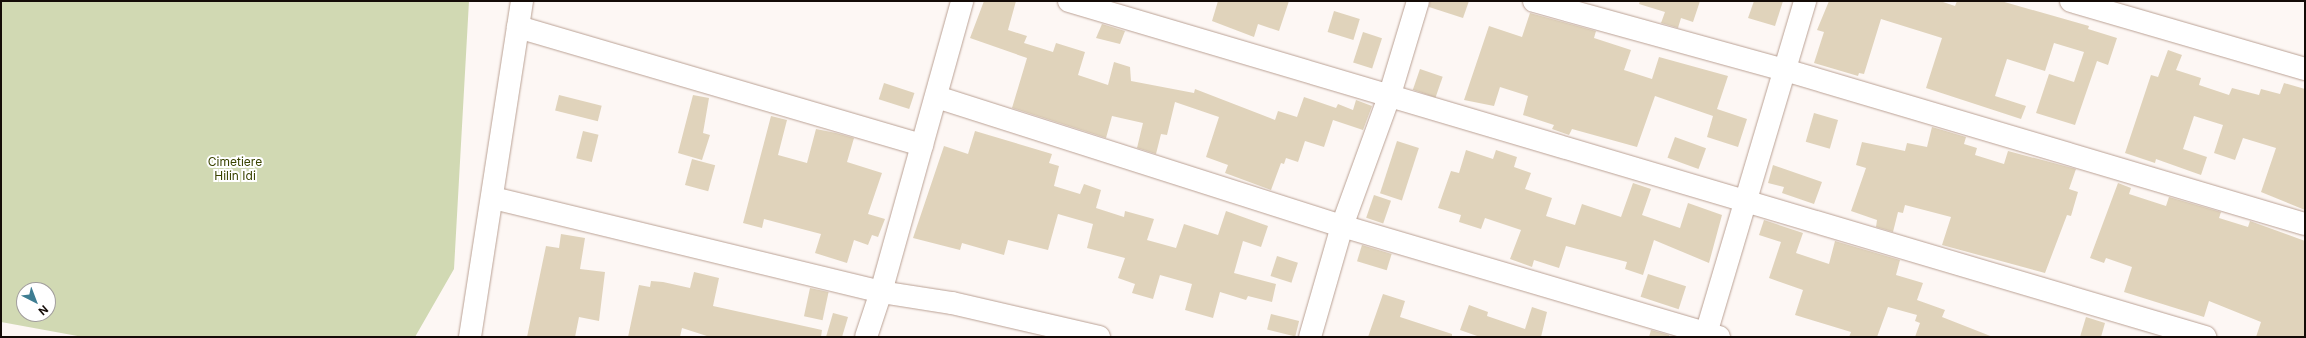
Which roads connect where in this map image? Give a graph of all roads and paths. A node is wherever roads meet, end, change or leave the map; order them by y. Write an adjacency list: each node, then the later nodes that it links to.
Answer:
1 (522, 1): 8 (street)
2 (962, 1): 12 (street)
3 (1069, 1): 11 (street)
4 (1418, 1): 11 (street)
5 (1534, 1): 10 (street)
6 (1805, 1): 10 (street)
7 (2071, 1): 9 (street)
8 (518, 27): 13 (street); 14 (street)
9 (2305, 69)
10 (1785, 70): 15 (street); 16 (street)
11 (1390, 94): 15 (street); 17 (street)
12 (937, 97): 13 (street); 17 (street)
13 (922, 145): 18 (street)
14 (493, 198): 18 (street); 20 (street)
15 (1746, 204): 19 (street); 24 (street)
16 (2305, 224)
17 (1342, 226): 19 (street); 23 (street)
18 (882, 292): 21 (street); 22 (street)
19 (1710, 336)
20 (470, 337)
21 (866, 337)
22 (1098, 337)
23 (1310, 337)
24 (2205, 337)

